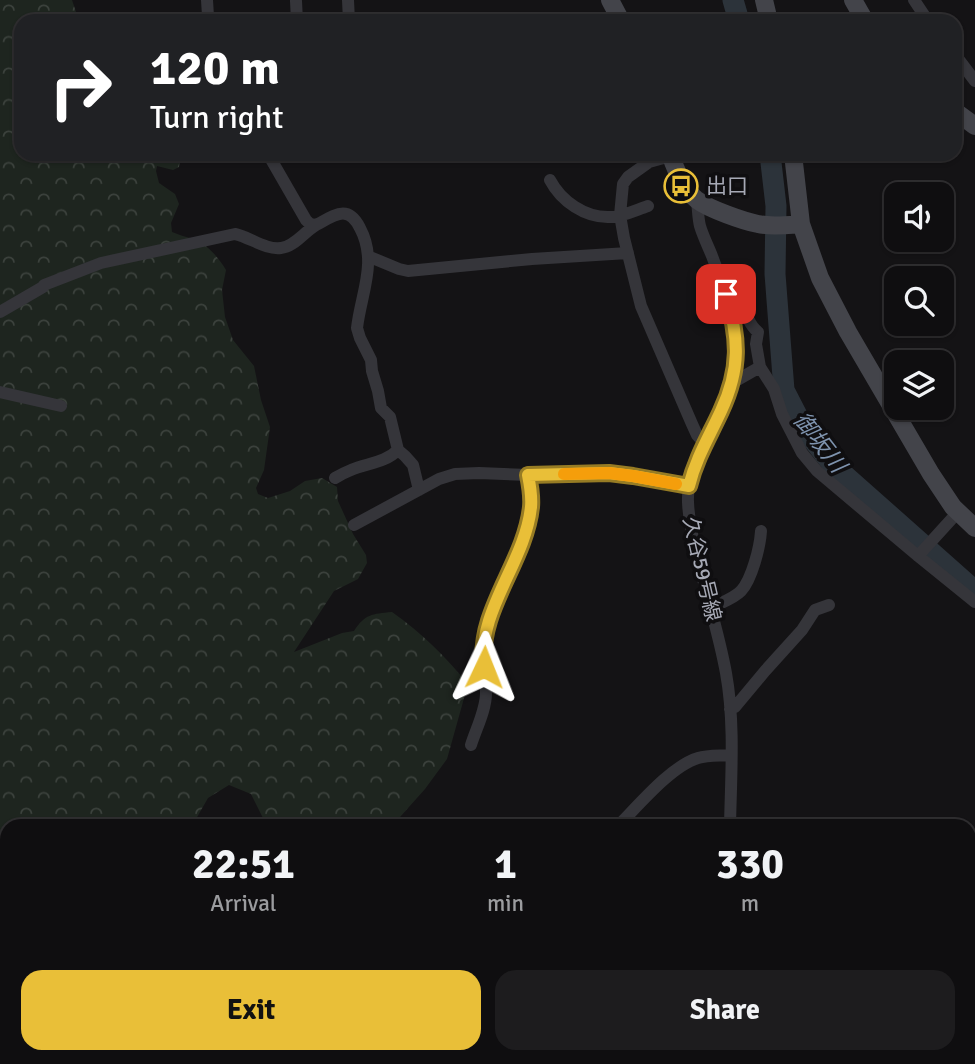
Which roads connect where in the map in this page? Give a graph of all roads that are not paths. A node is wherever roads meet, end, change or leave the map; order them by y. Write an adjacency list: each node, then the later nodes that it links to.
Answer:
1 (962, 64): 2 (street)
2 (975, 81)
3 (272, 161): 11 (street)
4 (652, 161): 10 (street)
5 (673, 161): 8 (main road)
6 (793, 161): 12 (main road)
7 (550, 180): 10 (street)
8 (697, 200): 12 (main road); 15 (street, 久谷59号線)
9 (648, 206): 10 (street)
10 (621, 215): 13 (street)
11 (316, 225): 14 (street); 16 (street)
12 (798, 225): 27 (main road)
13 (628, 253): 14 (street); 21 (street)
14 (370, 257): 22 (street)
15 (726, 294): 17 (street); 18 (street, 久谷59号線)
16 (0, 312)
17 (760, 367): 18 (street); 31 (street)
18 (732, 383): 21 (street, 久谷59号線)
19 (0, 393): 20 (street)
20 (61, 406)
21 (704, 443): 25 (street, 久谷59号線)
22 (398, 450): 24 (street); 26 (street)
23 (528, 475): 25 (street); 26 (street); 36 (street)
24 (335, 478)
25 (689, 486): 34 (street, 久谷59号線)
26 (419, 490): 28 (street)
27 (958, 512): 29 (main road); 31 (street)
28 (354, 525)
29 (975, 528)
30 (761, 531): 34 (street)
31 (919, 555): 32 (street)
32 (975, 602)
33 (829, 605): 35 (street)
34 (710, 608): 35 (street, 久谷59号線)
35 (730, 709): 37 (street, 久谷59号線)
36 (471, 745)
37 (731, 755): 38 (street); 39 (street, 久谷59号線)
38 (625, 819)
39 (730, 819)

